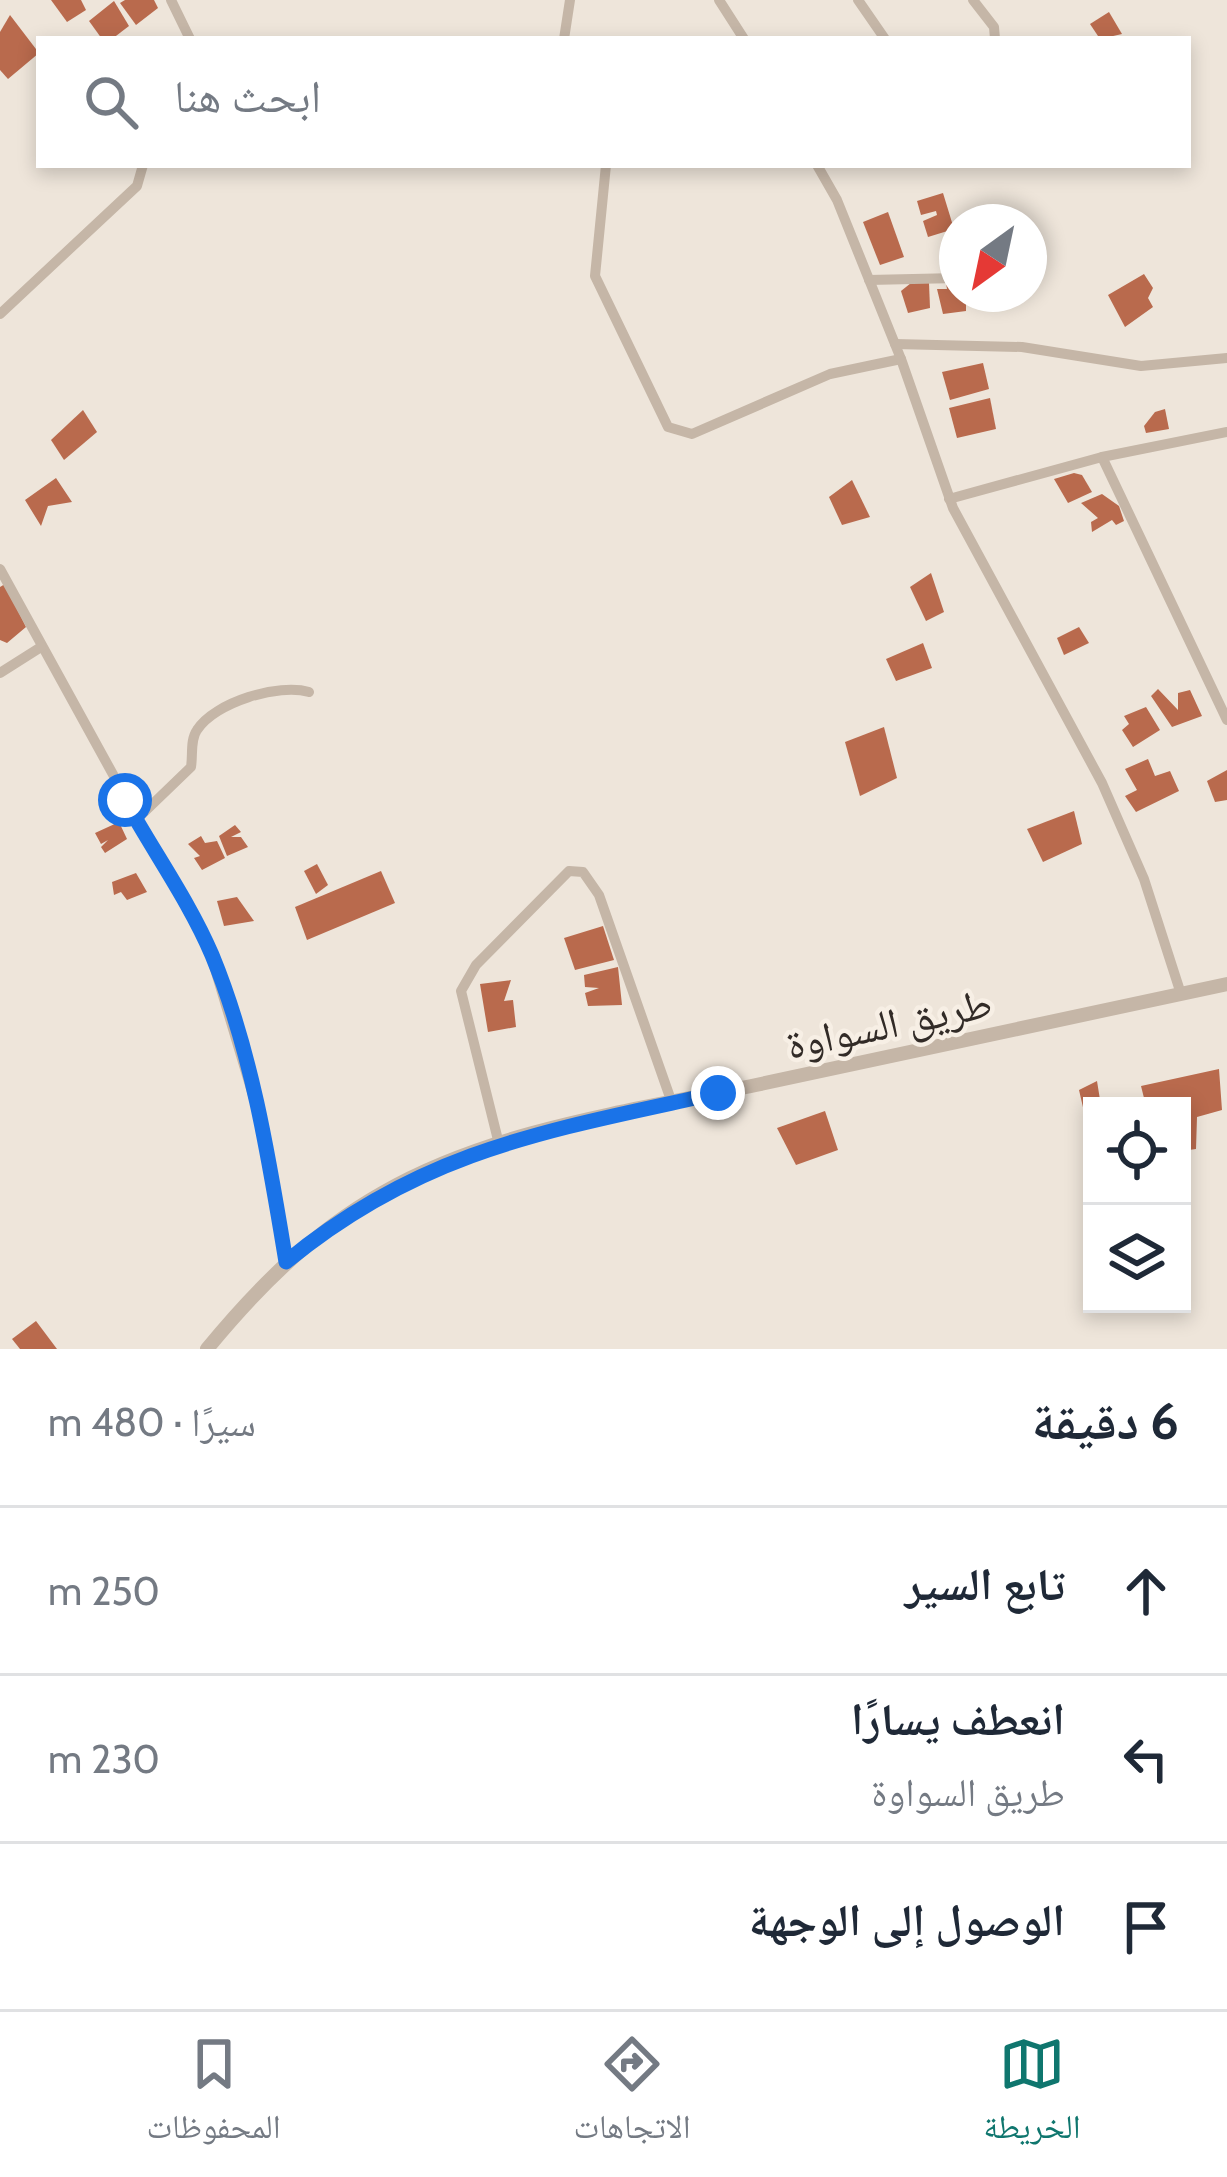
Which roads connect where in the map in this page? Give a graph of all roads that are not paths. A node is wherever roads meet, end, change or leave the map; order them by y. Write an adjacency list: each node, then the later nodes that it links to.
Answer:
1 (171, 0): 6 (street)
2 (570, 0): 7 (street)
3 (718, 0): 8 (street)
4 (858, 0): 9 (street)
5 (973, 0): 10 (street)
6 (189, 36)
7 (564, 36)
8 (742, 36)
9 (882, 36)
10 (995, 36)
11 (142, 168): 16 (street)
12 (607, 168): 18 (street)
13 (818, 168): 15 (street)
14 (939, 278): 15 (street)
15 (869, 280): 17 (street)
16 (0, 314)
17 (895, 344): 18 (street); 19 (street)
18 (901, 358): 22 (street)
19 (1227, 358)
20 (1227, 432): 21 (street)
21 (1102, 457): 22 (street); 27 (street)
22 (949, 499): 30 (street)
23 (0, 569): 24 (street)
24 (41, 647): 25 (street); 28 (street)
25 (0, 673)
26 (309, 692): 28 (street)
27 (1227, 721)
28 (136, 820): 33 (street)
29 (1227, 984): 30 (street, طريق السواوة)
30 (1181, 994): 31 (street, طريق السواوة)
31 (672, 1103): 32 (street, طريق السواوة); 32 (street)
32 (499, 1144): 33 (street, طريق السواوة)
33 (286, 1262): 34 (street, طريق السواوة)
34 (207, 1349)

